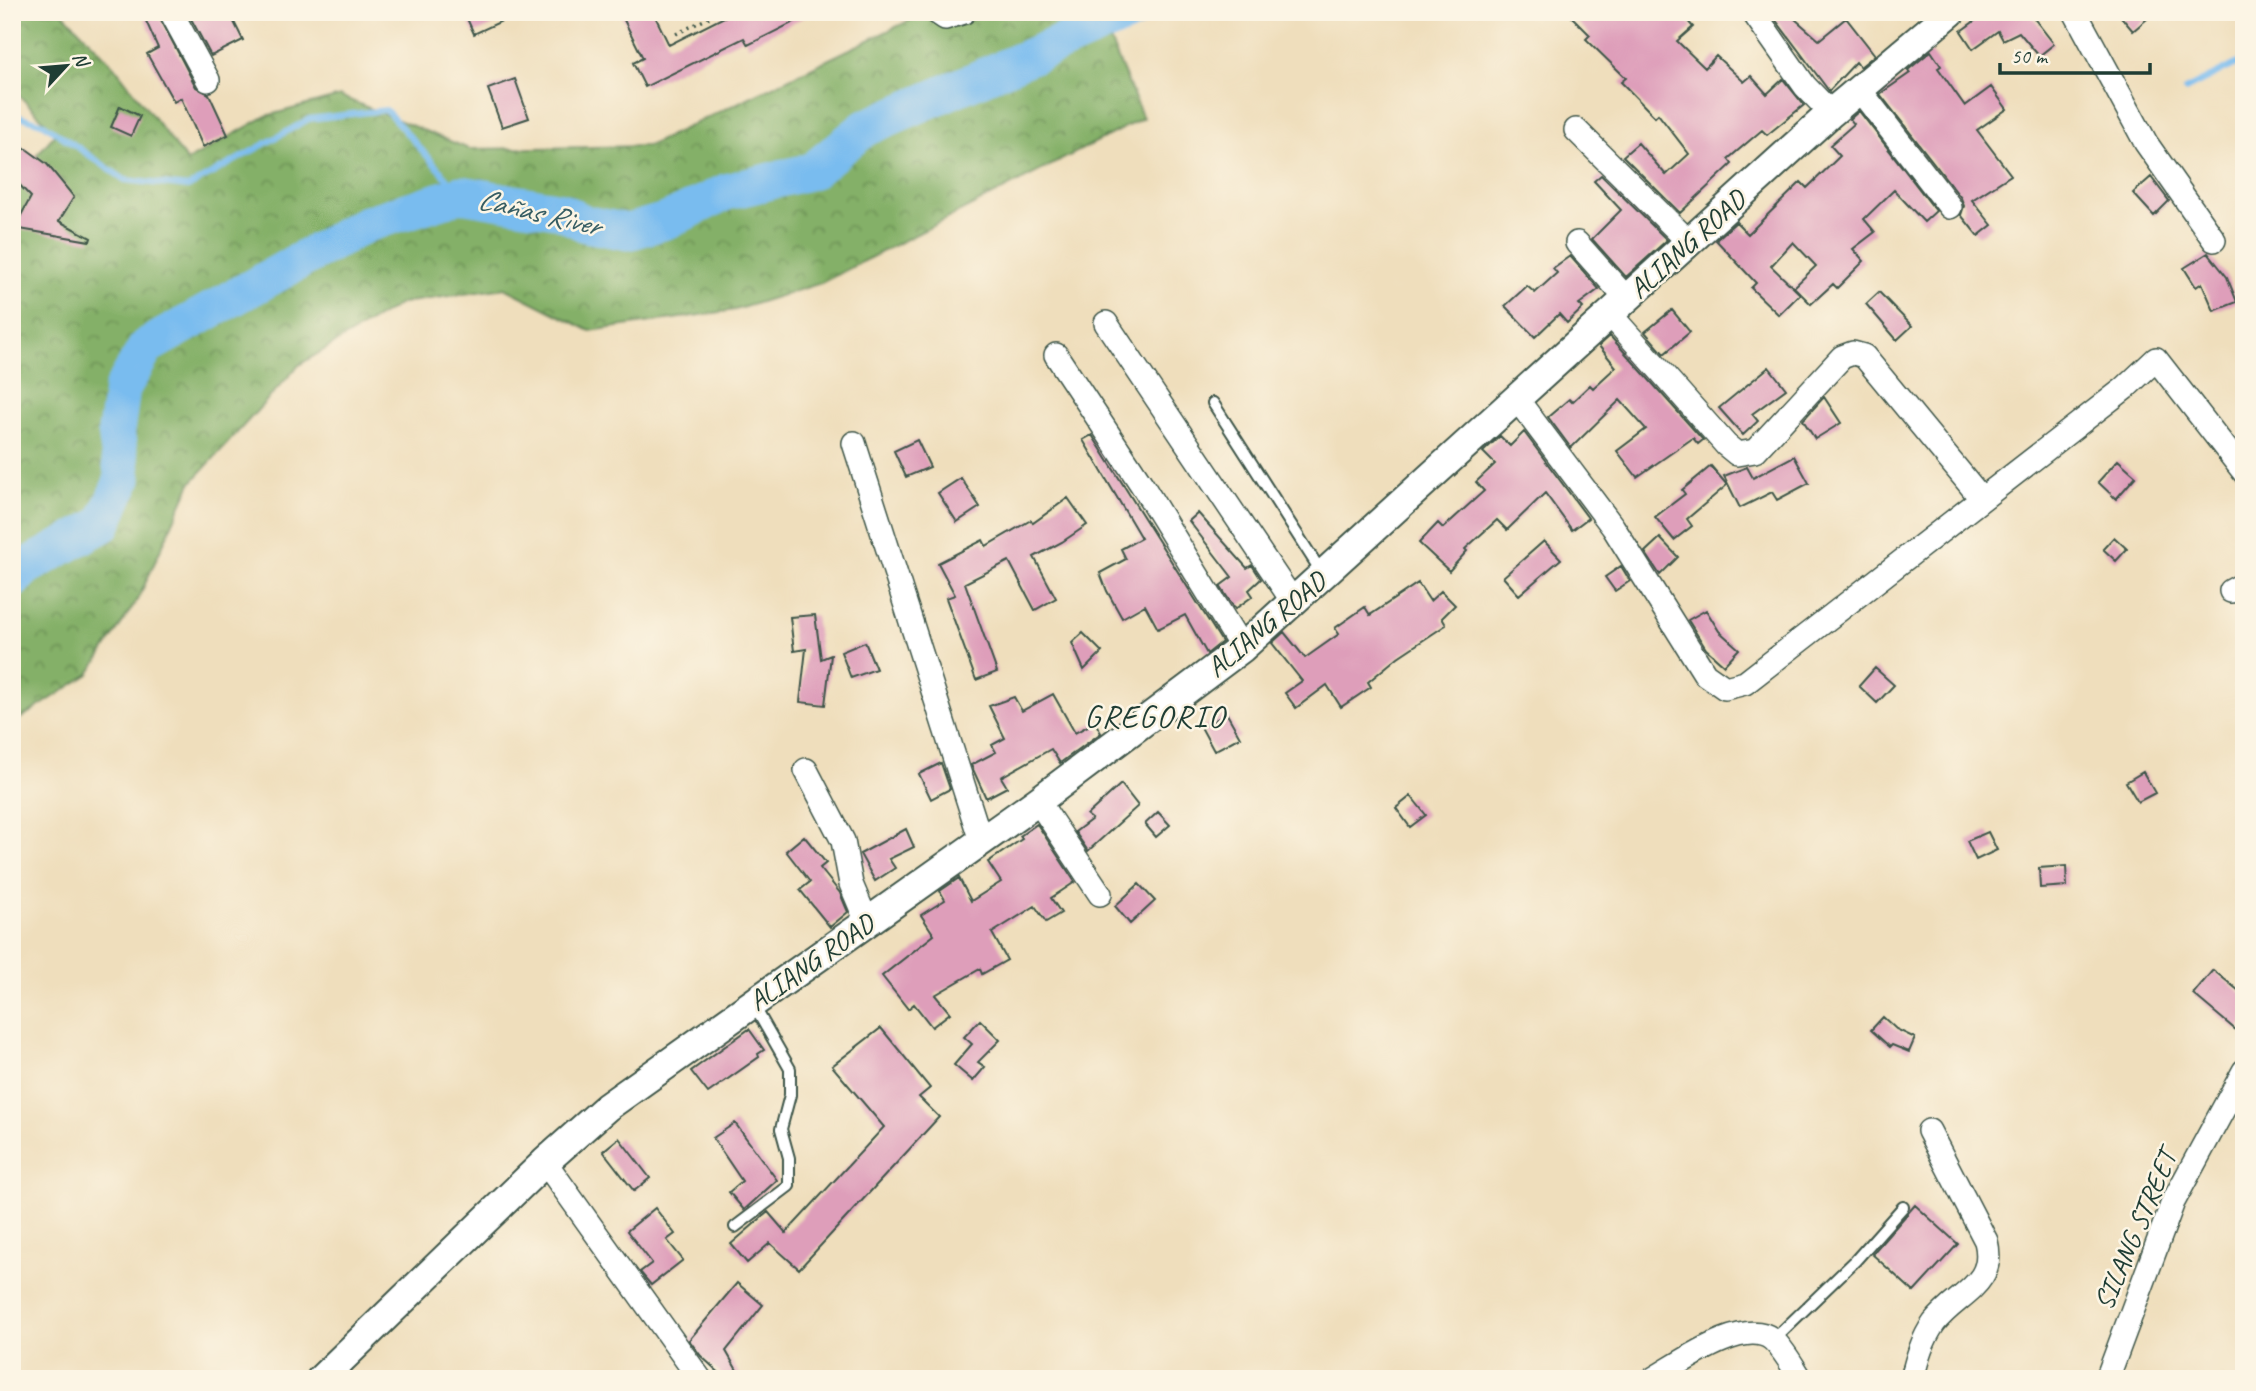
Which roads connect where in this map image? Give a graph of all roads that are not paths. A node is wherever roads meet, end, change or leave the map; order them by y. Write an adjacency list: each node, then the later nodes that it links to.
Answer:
1 (171, 12): 7 (street)
2 (936, 12): 3 (street)
3 (964, 12)
4 (1754, 12): 9 (street)
5 (1951, 12): 8 (street, ALIANG ROAD)
6 (2074, 12): 12 (street)
7 (208, 80)
8 (1858, 89): 9 (street, ALIANG ROAD); 11 (street)
9 (1831, 113): 13 (street, ALIANG ROAD)
10 (1576, 130): 13 (street)
11 (1950, 207)
12 (2214, 240)
13 (1689, 242): 15 (street, ALIANG ROAD)
14 (1577, 243): 15 (street)
15 (1618, 306): 18 (street, ALIANG ROAD); 22 (street)
16 (1105, 323): 24 (street)
17 (1056, 355): 25 (street)
18 (1516, 398): 22 (street); 23 (street, ALIANG ROAD)
19 (1213, 403): 23 (lane)
20 (854, 443): 28 (street)
21 (2244, 472): 22 (street)
22 (1981, 498)
23 (1324, 576): 24 (street, ALIANG ROAD)
24 (1294, 603): 25 (street, ALIANG ROAD)
25 (1242, 648): 27 (street, ALIANG ROAD)
26 (806, 770): 30 (street)
27 (1038, 802): 28 (street, ALIANG ROAD); 29 (street)
28 (981, 841): 30 (street, ALIANG ROAD)
29 (1100, 894)
30 (867, 922): 31 (street, ALIANG ROAD)
31 (753, 1004): 34 (street, ALIANG ROAD); 36 (lane)
32 (2244, 1071): 43 (street, SILANG STREET)
33 (1929, 1131): 42 (street)
34 (545, 1162): 38 (street, ALIANG ROAD); 39 (street)
35 (1903, 1207): 37 (lane)
36 (735, 1227)
37 (1773, 1339): 40 (street); 41 (street)
38 (321, 1379)
39 (700, 1379)
40 (1653, 1379)
41 (1801, 1379)
42 (1912, 1379)
43 (2107, 1379)

